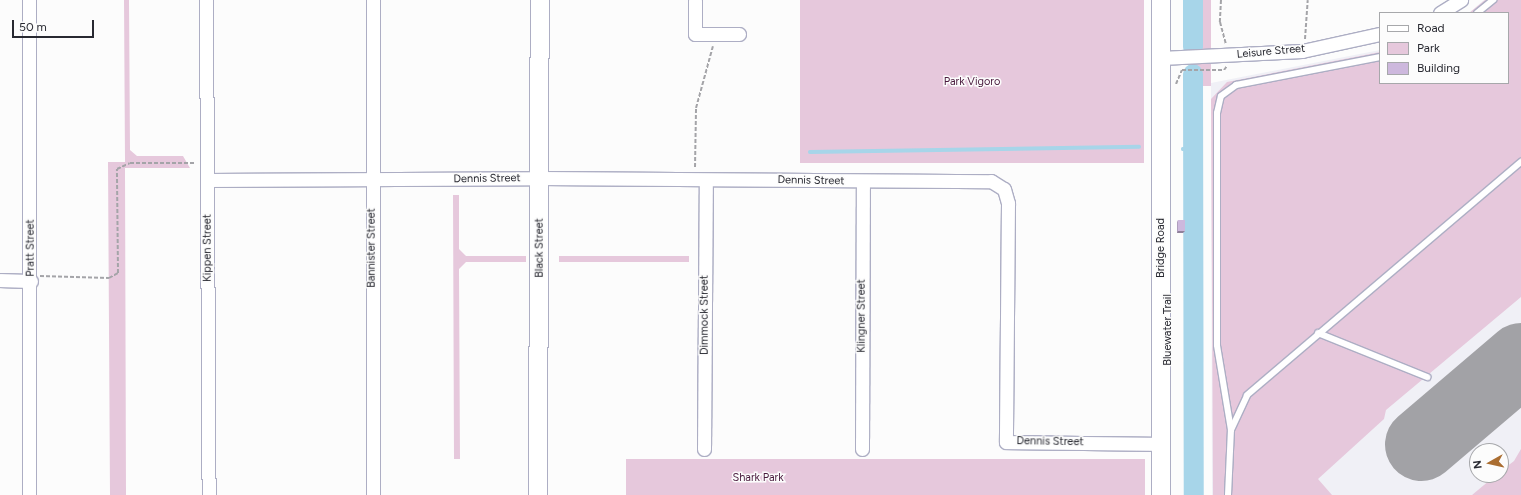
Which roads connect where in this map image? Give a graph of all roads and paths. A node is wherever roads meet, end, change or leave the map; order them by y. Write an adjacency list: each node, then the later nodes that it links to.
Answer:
1 (29, 0): 29 (street, Pratt Street)
2 (206, 0): 23 (street, Kippen Street)
3 (373, 0): 26 (street, Bannister Street)
4 (540, 0): 24 (street, Black Street)
5 (694, 0): 13 (street)
6 (1161, 0): 19 (street, Bridge Road)
7 (1221, 0): 16 (path)
8 (1308, 0): 17 (path)
9 (1462, 0): 11 (street)
10 (1493, 0): 12 (lane)
11 (1442, 12)
12 (1479, 12)
13 (716, 34): 14 (street); 27 (path)
14 (739, 34)
15 (1379, 34): 17 (street, Leisure Street)
16 (1227, 48)
17 (1304, 50): 19 (street, Leisure Street)
18 (1379, 57): 33 (lane)
19 (1161, 58): 34 (street, Bridge Road)
20 (1228, 64): 21 (path)
21 (1176, 90)
22 (1521, 162): 31 (lane)
23 (207, 163): 25 (street, Kippen Street); 29 (path)
24 (540, 178): 26 (street, Dennis Street); 27 (street, Dennis Street); 40 (street, Black Street)
25 (207, 180): 26 (street, Dennis Street); 38 (street, Kippen Street)
26 (372, 180): 39 (street, Bannister Street)
27 (700, 180): 28 (street, Dennis Street); 35 (street, Dimmock Street)
28 (863, 182): 34 (street, Dennis Street); 36 (street, Klingner Street)
29 (31, 278): 30 (street); 37 (street, Pratt Street)
30 (0, 280)
31 (1318, 333): 32 (lane); 33 (lane)
32 (1427, 377)
33 (1231, 430): 42 (lane)
34 (1161, 444): 41 (street, Bridge Road)
35 (704, 449)
36 (862, 449)
37 (29, 495)
38 (209, 495)
39 (373, 495)
40 (538, 495)
41 (1161, 495)
42 (1228, 495)

